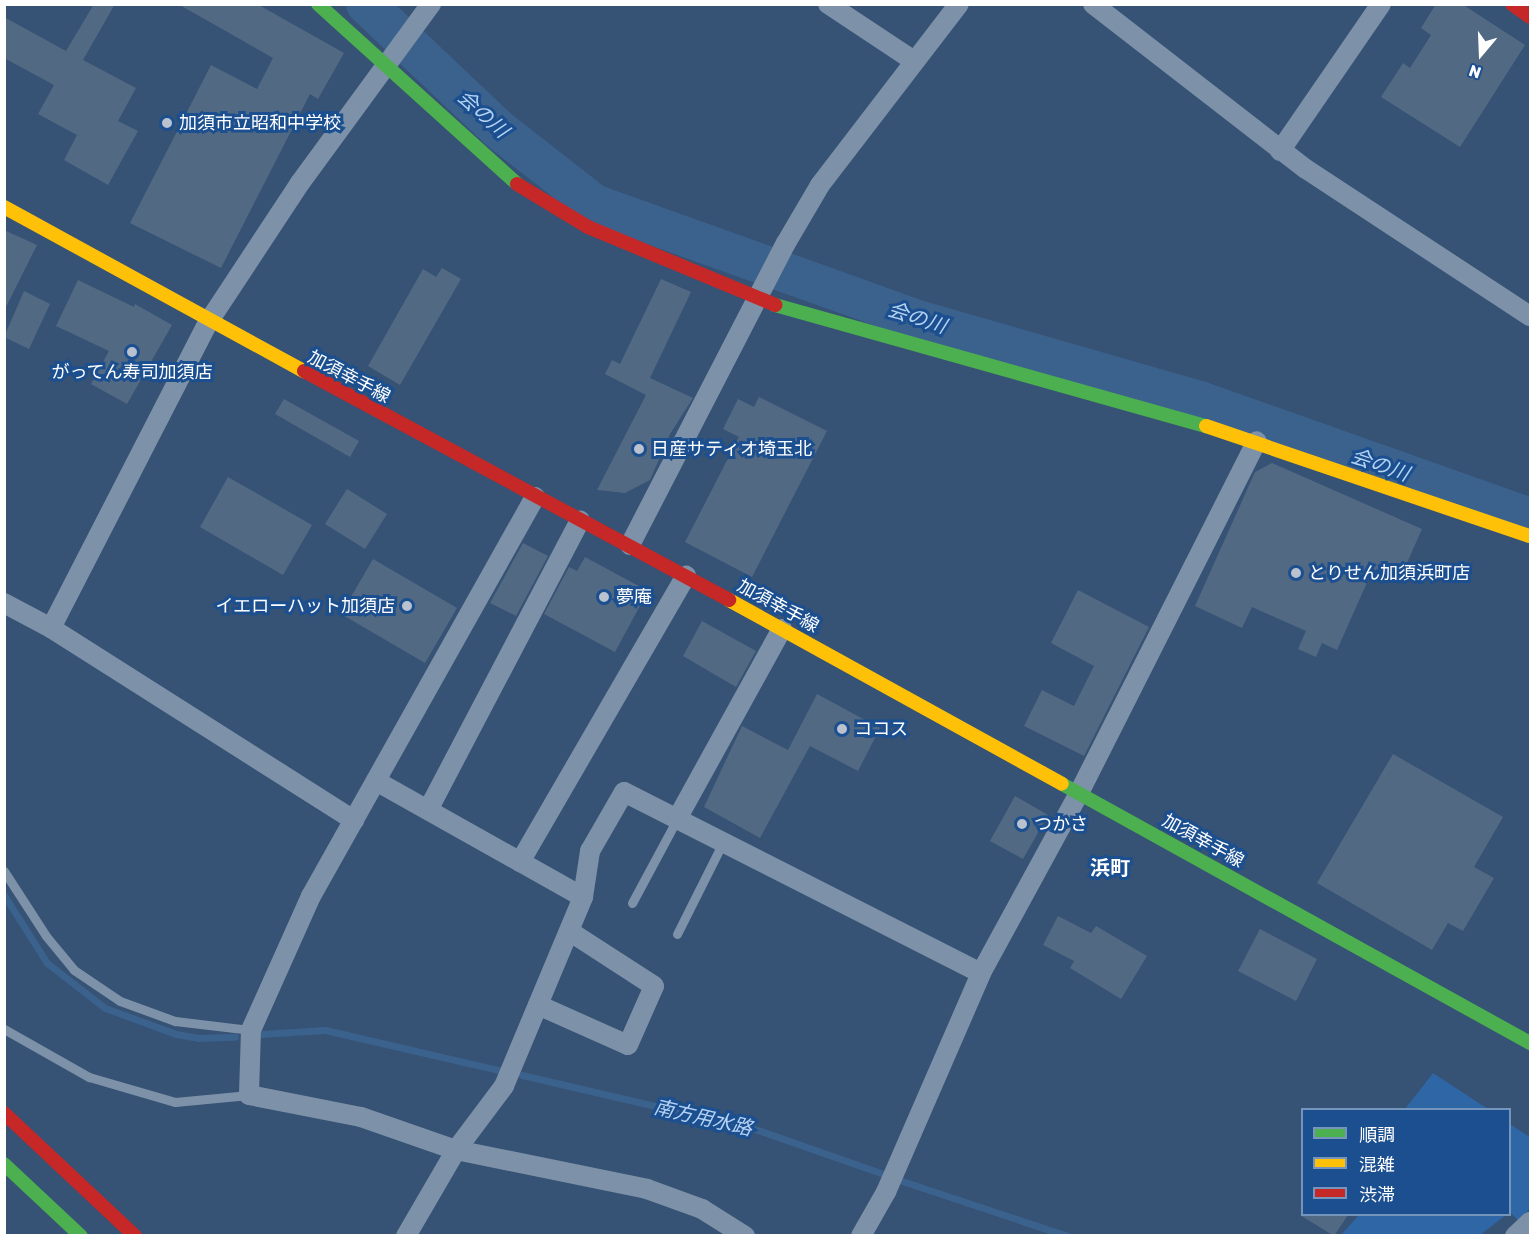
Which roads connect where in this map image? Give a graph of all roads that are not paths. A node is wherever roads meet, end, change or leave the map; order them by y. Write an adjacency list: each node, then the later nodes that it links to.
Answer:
1 (318, 4): 10 (main road)
2 (431, 4): 10 (street)
3 (828, 4): 9 (street)
4 (959, 4): 9 (street)
5 (1094, 4): 11 (street)
6 (1381, 4): 11 (street)
7 (1512, 4): 8 (main road)
8 (1530, 17)
9 (914, 61): 13 (street)
10 (386, 67): 13 (main road); 15 (street)
11 (1280, 151): 14 (street)
12 (4, 207): 15 (main road, 加須幸手線)
13 (761, 294): 16 (main road); 20 (street)
14 (1530, 316)
15 (210, 321): 17 (main road, 加須幸手線); 23 (street)
16 (1257, 441): 19 (main road); 26 (street)
17 (535, 497): 18 (main road, 加須幸手線); 25 (street)
18 (580, 520): 20 (main road, 加須幸手線); 27 (street)
19 (1530, 536)
20 (630, 545): 21 (main road, 加須幸手線)
21 (686, 576): 24 (main road, 加須幸手線); 31 (street)
22 (4, 603): 23 (street)
23 (51, 628): 29 (street)
24 (782, 629): 26 (main road, 加須幸手線); 28 (street)
25 (376, 781): 27 (street); 29 (street)
26 (1079, 793): 37 (street); 41 (main road, 加須幸手線)
27 (428, 810): 31 (street)
28 (677, 819): 30 (street); 33 (street); 34 (lane)
29 (354, 820): 40 (street)
30 (723, 842): 36 (lane); 37 (street)
31 (520, 862): 33 (street)
32 (4, 871): 40 (lane)
33 (583, 897): 35 (street)
34 (632, 903)
35 (569, 931): 38 (street); 38 (street)
36 (677, 934)
37 (981, 973): 50 (street)
38 (538, 1005): 44 (street)
39 (4, 1029): 42 (lane)
40 (251, 1030): 42 (street)
41 (1530, 1043)
42 (249, 1095): 44 (street)
43 (4, 1113): 47 (main road)
44 (456, 1150): 48 (street); 49 (street)
45 (4, 1164): 46 (main road)
46 (81, 1236)
47 (135, 1236)
48 (406, 1236)
49 (745, 1236)
50 (861, 1236)

